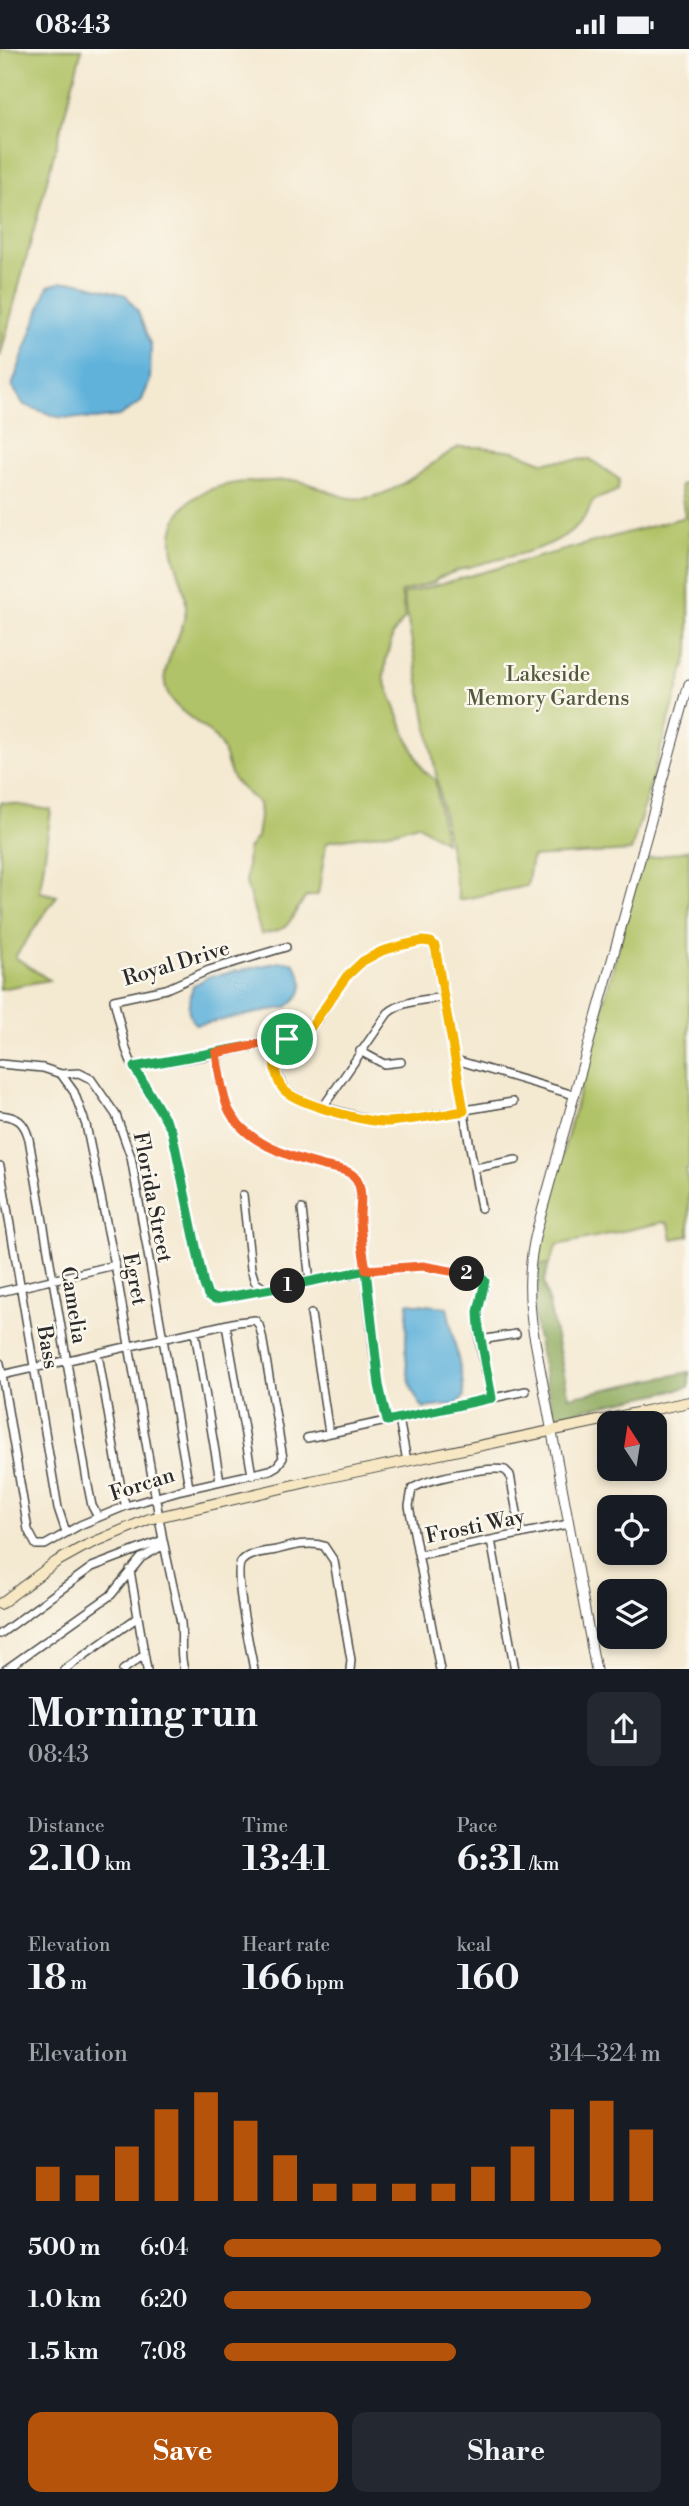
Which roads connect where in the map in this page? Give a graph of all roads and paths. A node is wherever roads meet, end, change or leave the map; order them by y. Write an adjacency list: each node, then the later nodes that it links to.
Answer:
1 (689, 684): 12 (street)
2 (286, 947): 10 (street, Royal Drive)
3 (445, 997): 4 (street); 5 (street); 7 (street)
4 (274, 1041): 6 (street); 14 (street)
5 (360, 1051): 8 (street); 14 (street)
6 (216, 1053): 10 (street); 24 (street)
7 (456, 1060): 12 (street); 15 (street)
8 (401, 1062)
9 (0, 1064): 11 (street, Florida Street)
10 (134, 1067): 28 (street, Royal Drive)
11 (61, 1074): 23 (street, Egret); 34 (street, Florida Street)
12 (574, 1095): 47 (street)
13 (513, 1102): 15 (street)
14 (323, 1107): 15 (street)
15 (464, 1111): 19 (street)
16 (0, 1115): 25 (street, Camelia)
17 (516, 1160): 19 (street)
18 (0, 1166): 27 (street, Bass)
19 (475, 1168): 21 (street)
20 (243, 1195): 28 (street)
21 (481, 1208)
22 (302, 1209): 26 (street)
23 (115, 1265): 25 (street); 36 (street, Egret)
24 (366, 1270): 26 (street, Royal Drive); 35 (street, Royal Drive); 46 (street)
25 (52, 1281): 27 (street); 38 (street, Camelia)
26 (310, 1282): 28 (street, Royal Drive)
27 (20, 1288): 29 (street); 40 (street, Bass)
28 (265, 1289)
29 (0, 1292)
30 (311, 1314): 48 (street)
31 (226, 1325): 32 (street); 51 (street); 51 (street, Forcan)
32 (195, 1332): 34 (street); 52 (street)
33 (516, 1334): 35 (street)
34 (162, 1339): 36 (street); 53 (street, Florida Street)
35 (481, 1340): 43 (street)
36 (130, 1347): 37 (street); 54 (street, Egret)
37 (98, 1354): 38 (street); 55 (street)
38 (66, 1361): 40 (street); 57 (street, Camelia)
39 (0, 1363): 41 (street)
40 (34, 1368): 41 (street); 59 (street, Bass)
41 (2, 1375): 59 (street, Forcan)
42 (526, 1391): 43 (street)
43 (492, 1398): 45 (street)
44 (689, 1402): 47 (main road)
45 (399, 1419): 46 (street); 50 (street)
46 (387, 1421): 48 (street)
47 (552, 1430): 50 (main road); 58 (street)
48 (329, 1433): 49 (street)
49 (307, 1438)
50 (407, 1461): 56 (main road)
51 (253, 1475): 52 (street, Forcan)
52 (220, 1481): 53 (street, Forcan)
53 (190, 1487): 54 (street, Forcan)
54 (155, 1497): 55 (street, Forcan); 56 (street, Egret)
55 (126, 1506): 57 (street, Forcan)
56 (159, 1516): 62 (street, Egret); 65 (main road)
57 (98, 1517): 59 (street, Forcan)
58 (568, 1524): 60 (street, Frosti Way); 78 (street)
59 (66, 1532)
60 (521, 1534): 61 (street, Frosti Way); 63 (street)
61 (491, 1540): 63 (street, Frosti Way); 77 (street)
62 (163, 1542): 64 (street); 67 (street); 73 (street, Egret)
63 (419, 1555): 76 (street, Frosti Way)
64 (130, 1569): 66 (street); 69 (street)
65 (0, 1604)
66 (138, 1617): 68 (street); 70 (street)
67 (0, 1634)
68 (144, 1655): 71 (street); 72 (street)
69 (5, 1669)
70 (64, 1669)
71 (123, 1669)
72 (147, 1669)
73 (184, 1669)
74 (254, 1669): 75 (street)
75 (350, 1669)
76 (440, 1669)
77 (514, 1669)
78 (596, 1669)

